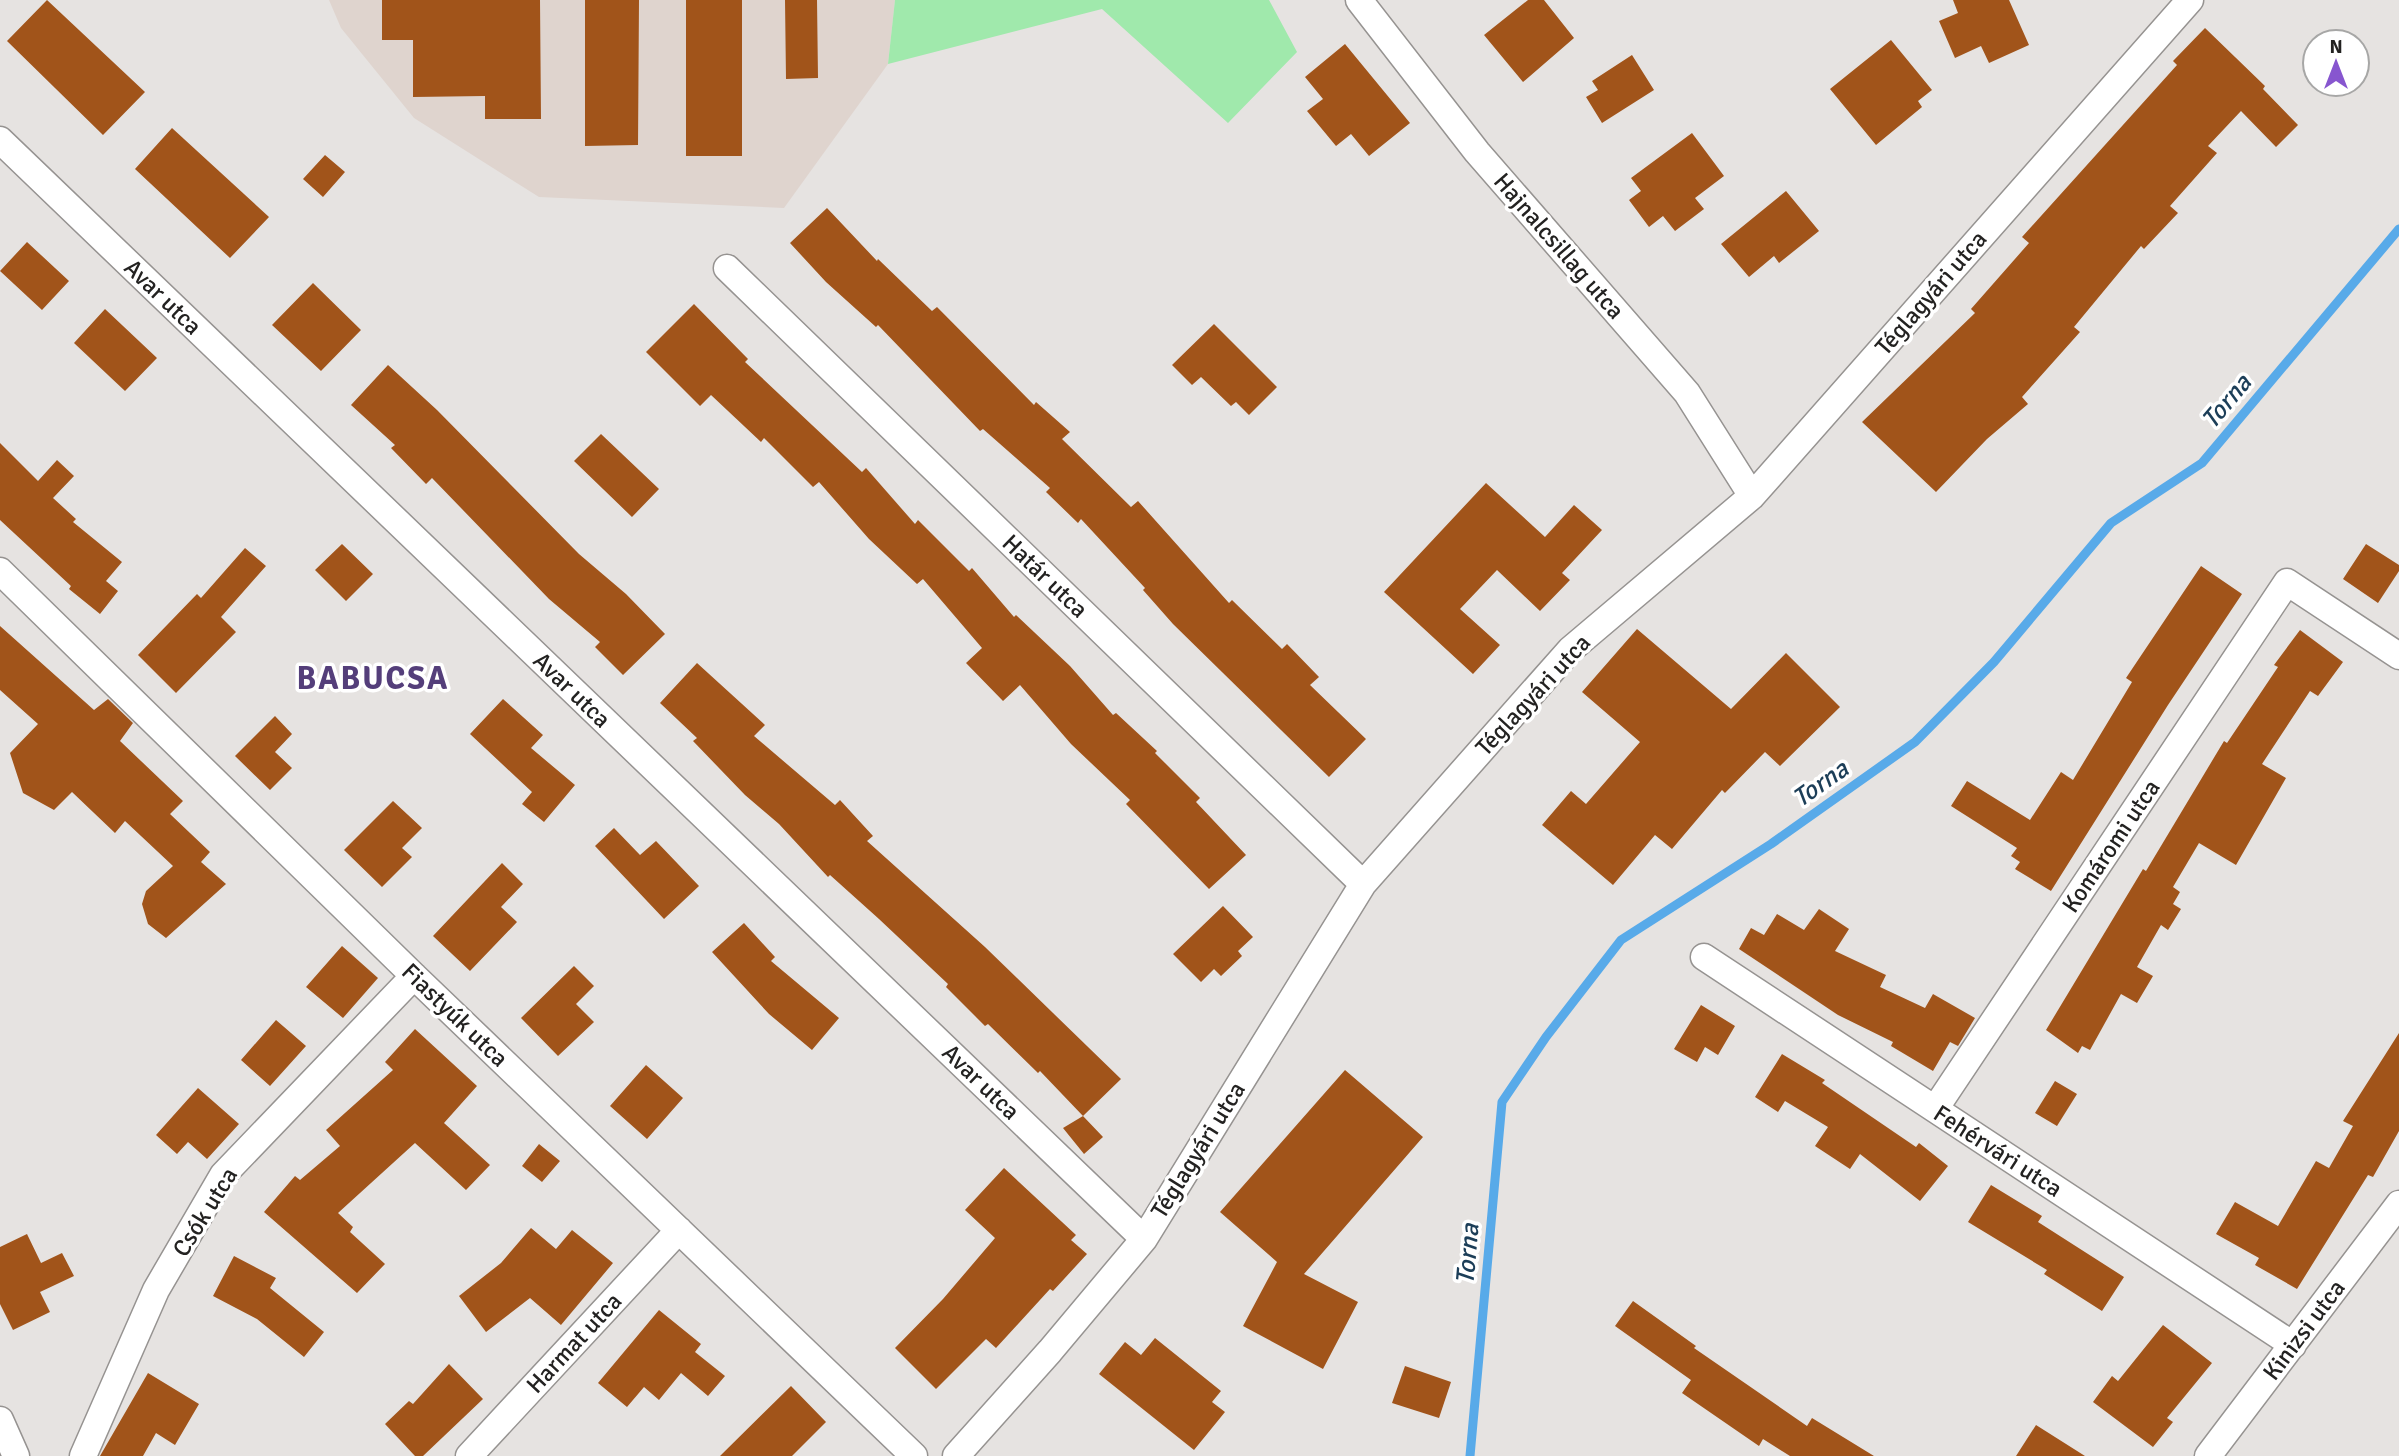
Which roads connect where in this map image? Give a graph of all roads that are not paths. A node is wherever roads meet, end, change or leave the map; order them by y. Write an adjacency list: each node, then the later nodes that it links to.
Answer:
1 (1359, 0): 5 (street, Hajnalcsillag utca)
2 (2190, 0): 5 (street, Téglagyári utca)
3 (0, 140): 14 (street, Avar utca)
4 (727, 268): 8 (street, Határ utca)
5 (1752, 496): 8 (street, Téglagyári utca)
6 (0, 571): 10 (street, Fiastyúk utca)
7 (2399, 656): 11 (street, Komáromi utca)
8 (1363, 884): 14 (street, Téglagyári utca)
9 (1704, 957): 11 (street, Fehérvári utca)
10 (414, 976): 13 (street, Fiastyúk utca); 18 (street, Csók utca)
11 (1935, 1109): 15 (street, Fehérvári utca)
12 (2399, 1204): 15 (street, Kinizsi utca)
13 (679, 1230): 19 (street, Harmat utca); 20 (street, Fiastyúk utca)
14 (1144, 1239): 21 (street, Téglagyári utca)
15 (2293, 1345): 22 (street, Kinizsi utca)
16 (0, 1420): 17 (street)
17 (16, 1456)
18 (83, 1456)
19 (469, 1456)
20 (914, 1456)
21 (956, 1456)
22 (2208, 1456)

